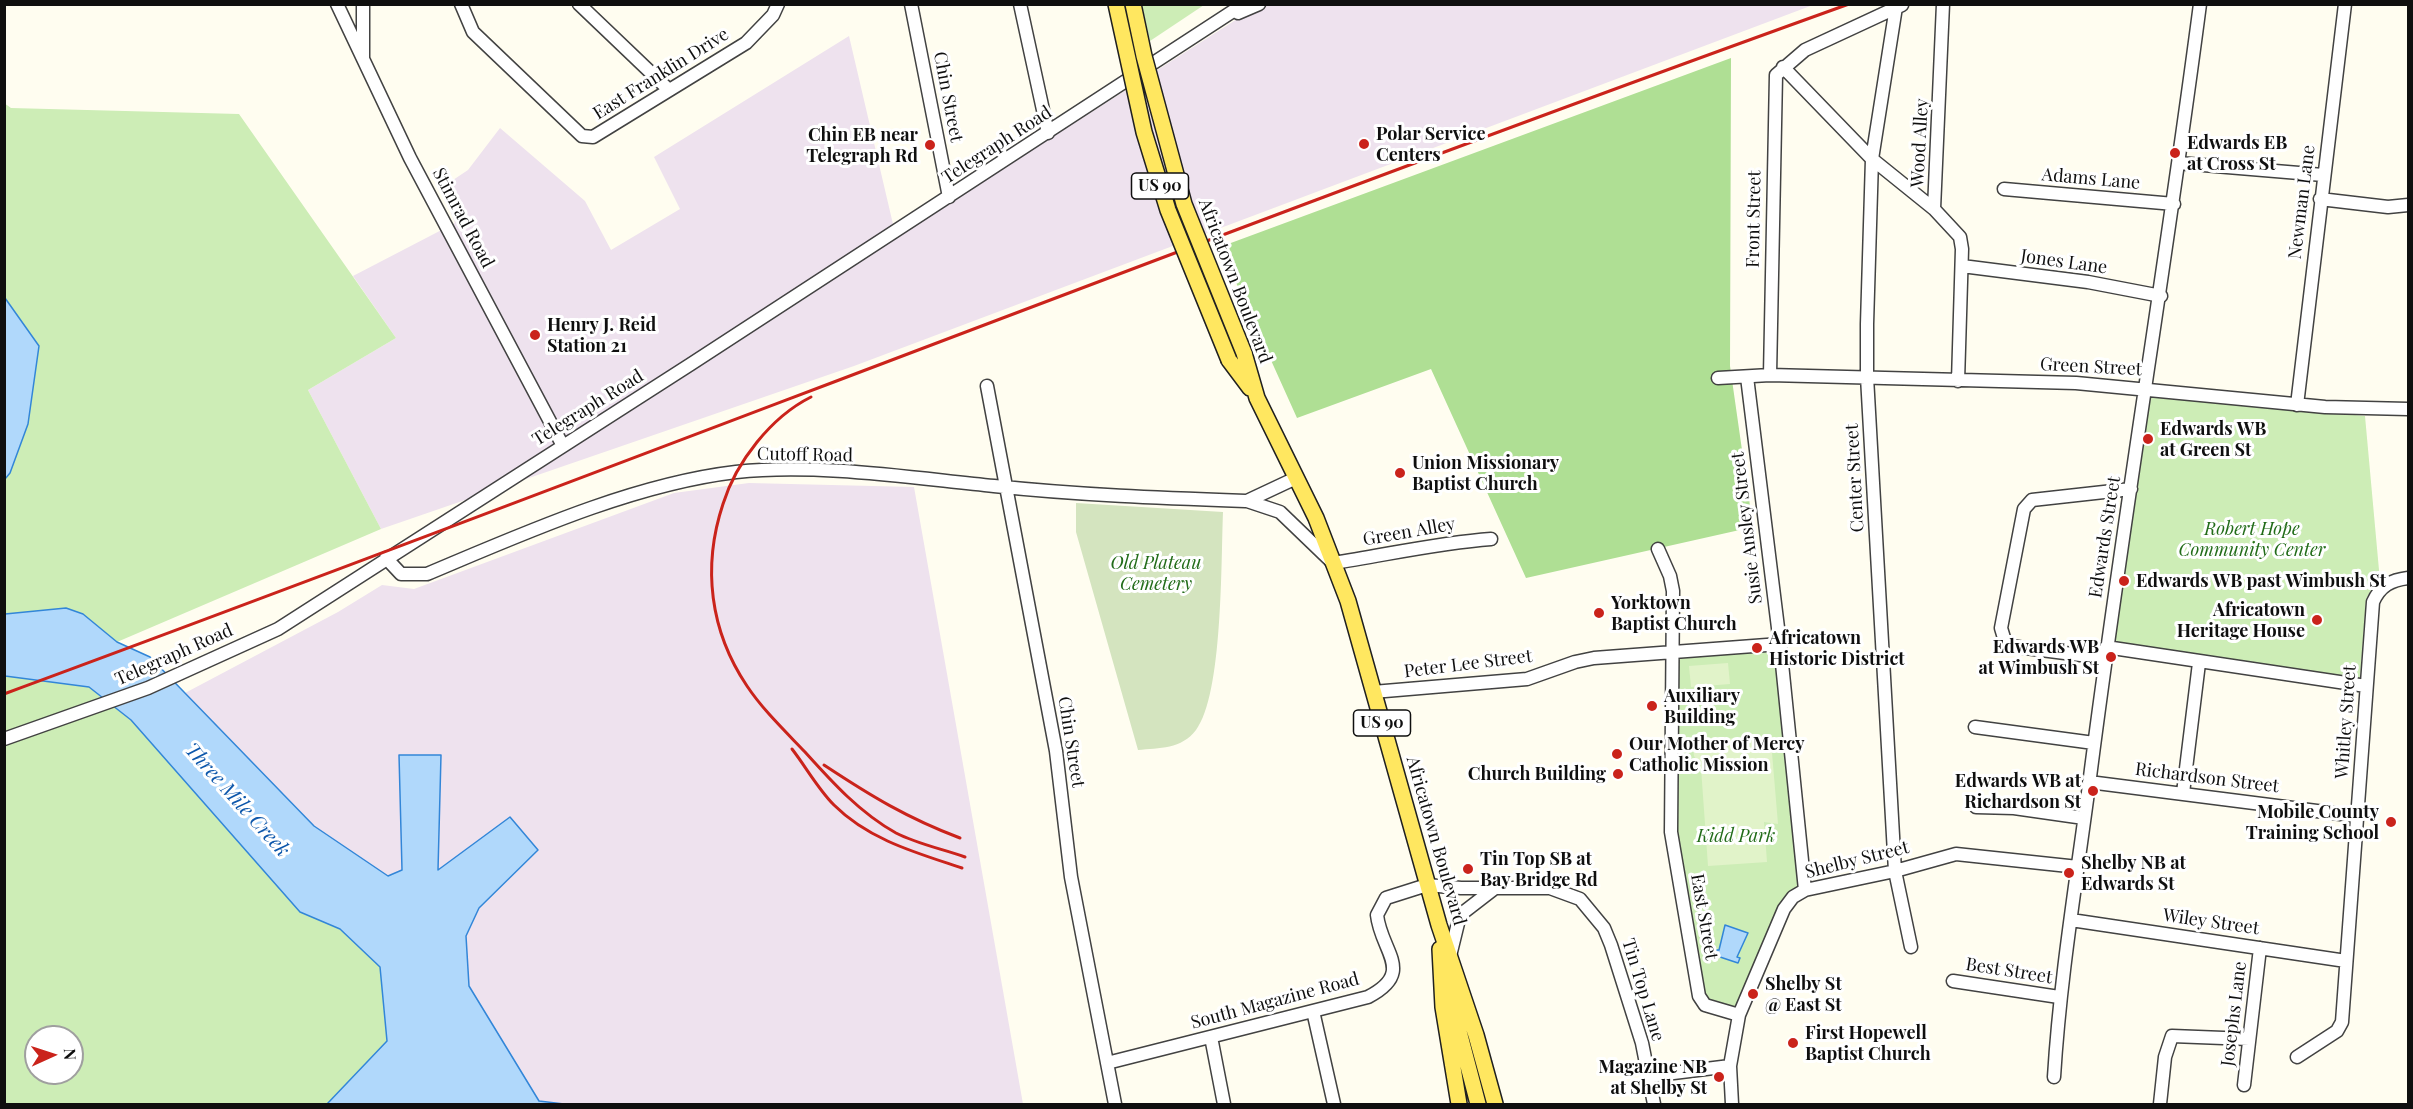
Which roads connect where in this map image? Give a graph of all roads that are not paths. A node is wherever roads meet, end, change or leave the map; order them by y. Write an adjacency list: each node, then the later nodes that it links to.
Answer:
1 (336, 4): 17 (street, Stimrad Road)
2 (363, 4): 17 (street)
3 (461, 4): 19 (street, East Franklin Drive)
4 (579, 4): 19 (street)
5 (777, 4): 19 (street, East Franklin Drive)
6 (911, 4): 25 (street, Chin Street)
7 (1020, 4): 20 (street)
8 (1116, 4): 39 (main road, Africatown Boulevard / US 90, bridge)
9 (1133, 4): 39 (main road, Africatown Boulevard / US 90, bridge)
10 (1244, 4): 16 (street, Telegraph Road)
11 (1259, 4): 16 (street, Telegraph Road)
12 (1943, 4): 29 (street, Wood Alley)
13 (2200, 4): 22 (street, Edwards Street)
14 (2345, 4): 23 (street, Newman Lane)
15 (1899, 6): 18 (street); 21 (street, Center Street)
16 (1226, 19): 20 (street, Telegraph Road)
17 (363, 61): 42 (street, Stimrad Road)
18 (1783, 67): 21 (street); 32 (street, Front Street)
19 (669, 90)
20 (1048, 134): 25 (street, Telegraph Road)
21 (1872, 159): 29 (street); 34 (street, Center Street)
22 (2179, 163): 23 (street); 27 (street, Edwards Street)
23 (2323, 175): 26 (street, Newman Lane)
24 (2004, 189): 27 (street, Adams Lane)
25 (949, 197): 42 (street, Telegraph Road)
26 (2320, 199): 28 (street); 40 (street, Newman Lane)
27 (2174, 204): 31 (street, Edwards Street)
28 (2409, 205)
29 (1934, 209): 30 (street, Wood Alley)
30 (1962, 266): 31 (street, Jones Lane); 36 (street, Wood Alley)
31 (2161, 297): 38 (street, Edwards Street)
32 (1770, 375): 33 (street, Green Street); 34 (street, Green Street)
33 (1747, 377): 35 (street); 52 (street, Susie Ansley Street)
34 (1867, 377): 36 (street, Green Street); 67 (street, Center Street)
35 (1718, 378)
36 (1958, 381): 38 (street, Green Street)
37 (987, 386): 44 (street, Chin Street)
38 (2146, 388): 40 (street, Green Street); 45 (street, Edwards Street)
39 (1257, 398): 43 (main road, Africatown Boulevard / US 90)
40 (2297, 405): 41 (street, Green Street)
41 (2409, 409)
42 (563, 446): 49 (street, Telegraph Road)
43 (1296, 478): 46 (street, Cutoff Road); 50 (main road, Africatown Boulevard / US 90)
44 (1005, 488): 46 (street, Cutoff Road); 49 (street, Cutoff Road); 84 (street, Chin Street)
45 (2130, 489): 53 (street, Edwards Street); 53 (street)
46 (1247, 501): 50 (street, Cutoff Road)
47 (1491, 538): 50 (street, Green Alley)
48 (1658, 549): 54 (street, East Street)
49 (386, 558): 59 (street, Telegraph Road)
50 (1333, 563): 57 (main road, Africatown Boulevard / US 90)
51 (2409, 578): 56 (street, Whitley Street)
52 (1780, 644): 54 (street, Peter Lee Street); 70 (street, Susie Ansley Street)
53 (2105, 653): 55 (street); 60 (street, Edwards Street)
54 (1674, 654): 57 (street, Peter Lee Street); 80 (street, East Street)
55 (2199, 663): 56 (street); 62 (street)
56 (2366, 686): 64 (street, Whitley Street)
57 (1373, 692): 68 (main road, Africatown Boulevard / US 90)
58 (1975, 727): 60 (street)
59 (4, 739)
60 (2094, 742): 61 (street, Edwards Street)
61 (2089, 782): 62 (street, Richardson Street); 65 (street, Edwards Street)
62 (2183, 793): 64 (street, Richardson Street)
63 (1976, 807): 65 (street)
64 (2356, 816): 76 (street, Whitley Street)
65 (2084, 818): 66 (street, Edwards Street)
66 (2078, 867): 67 (street, Shelby Street); 71 (street, Edwards Street)
67 (1895, 871): 70 (street, Shelby Street); 73 (street, Center Street)
68 (1427, 885): 69 (street, Tin Top Lane); 72 (main road, Africatown Boulevard / US 90); 79 (street, South Magazine Road)
69 (1495, 888): 75 (street); 86 (street, Tin Top Lane)
70 (1805, 890): 80 (street, Shelby Street)
71 (2071, 920): 74 (street, Wiley Street); 78 (street, Edwards Street)
72 (1439, 925): 75 (main road, Africatown Boulevard / US 90); 92 (main road)
73 (1911, 947)
74 (2260, 948): 76 (street, Wiley Street); 82 (street, Josephs Lane)
75 (1449, 960): 93 (main road, Africatown Boulevard / US 90); 94 (main road, Africatown Boulevard / US 90)
76 (2346, 961): 83 (street, Whitley Street)
77 (1953, 981): 78 (street, Best Street)
78 (2059, 998): 87 (street, Edwards Street)
79 (1313, 1011): 81 (street, South Magazine Road); 91 (street)
80 (1739, 1015): 85 (street, Shelby Street)
81 (1211, 1037): 84 (street, South Magazine Road); 90 (street)
82 (2249, 1039): 88 (street, Josephs Lane); 97 (street)
83 (2297, 1057)
84 (1107, 1063): 89 (street, Chin Street)
85 (1730, 1066): 86 (street); 96 (street, Shelby Street)
86 (1649, 1076): 95 (street, Tin Top Lane)
87 (2054, 1077)
88 (2244, 1085)
89 (1115, 1104)
90 (1224, 1104)
91 (1334, 1104)
92 (1459, 1104)
93 (1478, 1104)
94 (1495, 1104)
95 (1654, 1104)
96 (1732, 1104)
97 (2160, 1104)

